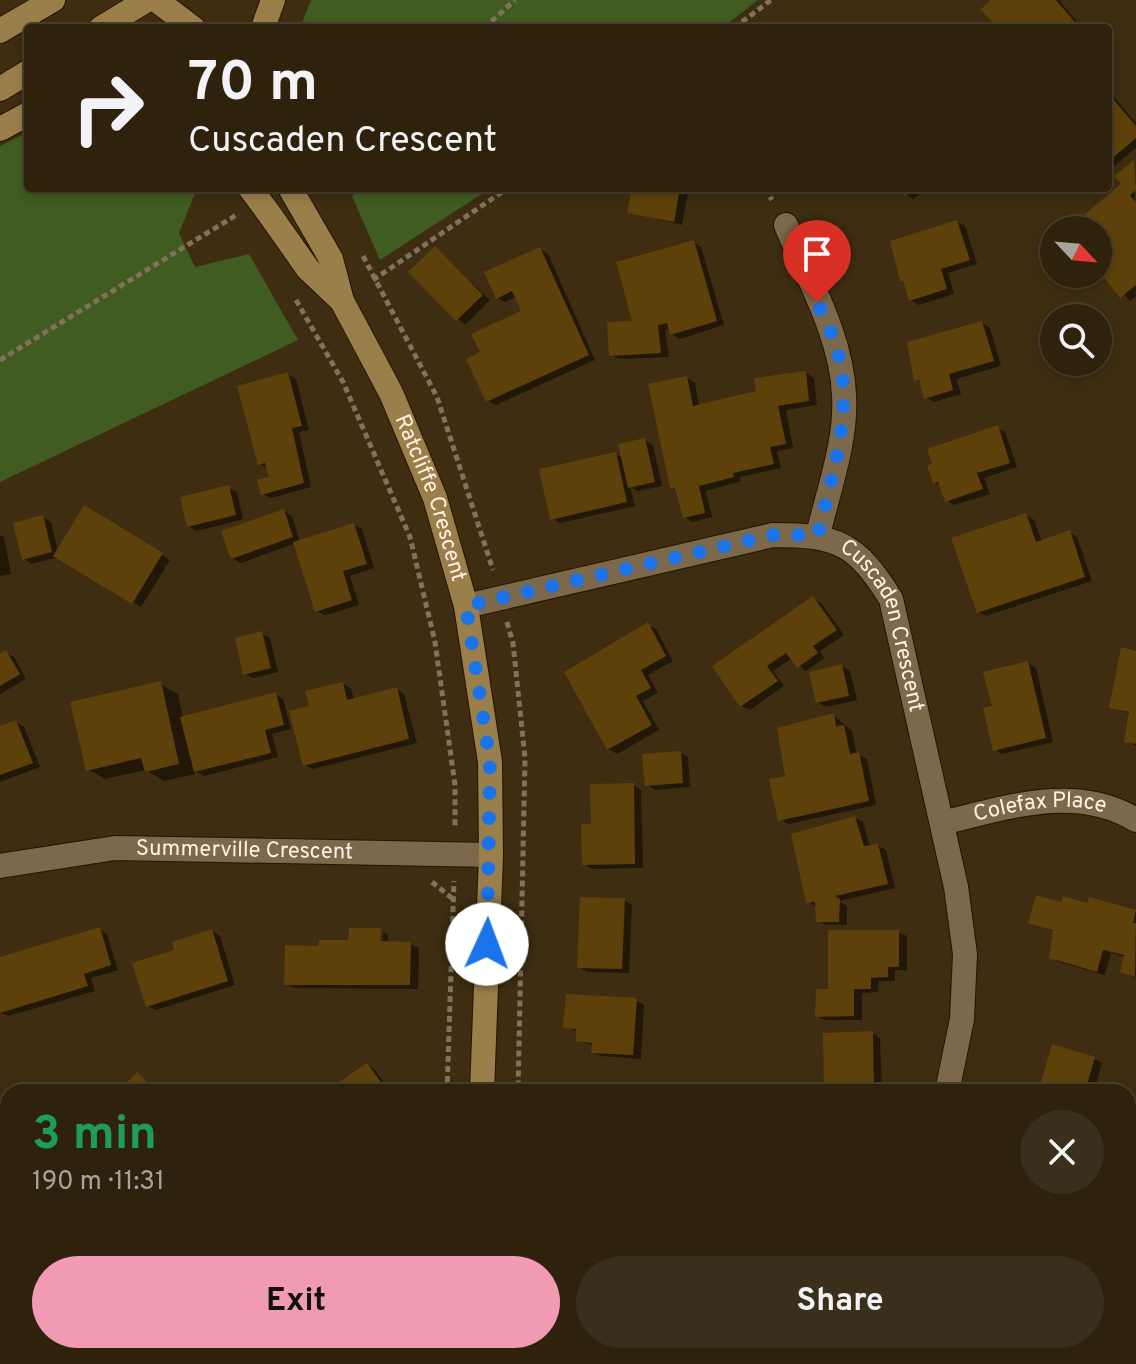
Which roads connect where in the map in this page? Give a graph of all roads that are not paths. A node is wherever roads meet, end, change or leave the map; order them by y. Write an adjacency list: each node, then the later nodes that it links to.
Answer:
1 (53, 0): 8 (street)
2 (152, 0): 4 (street); 5 (street); 6 (street)
3 (273, 0): 7 (street)
4 (108, 24)
5 (155, 24)
6 (187, 24)
7 (264, 24)
8 (0, 31)
9 (24, 74): 10 (street)
10 (0, 89)
11 (24, 116): 12 (street)
12 (0, 129)
13 (253, 192): 16 (street, Ratcliffe Crescent, bridge)
14 (293, 193): 16 (street, Ratcliffe Crescent)
15 (786, 225): 17 (street)
16 (342, 301): 18 (street, Ratcliffe Crescent)
17 (818, 535): 18 (street, Cuscaden Crescent); 20 (street, Cuscaden Crescent)
18 (466, 606): 21 (street, Ratcliffe Crescent)
19 (1136, 820): 20 (street, Colefax Place)
20 (942, 823): 24 (street, Cuscaden Crescent)
21 (491, 855): 22 (street, Summerville Crescent); 23 (street, Ratcliffe Crescent)
22 (0, 866)
23 (482, 1084)
24 (949, 1084)

